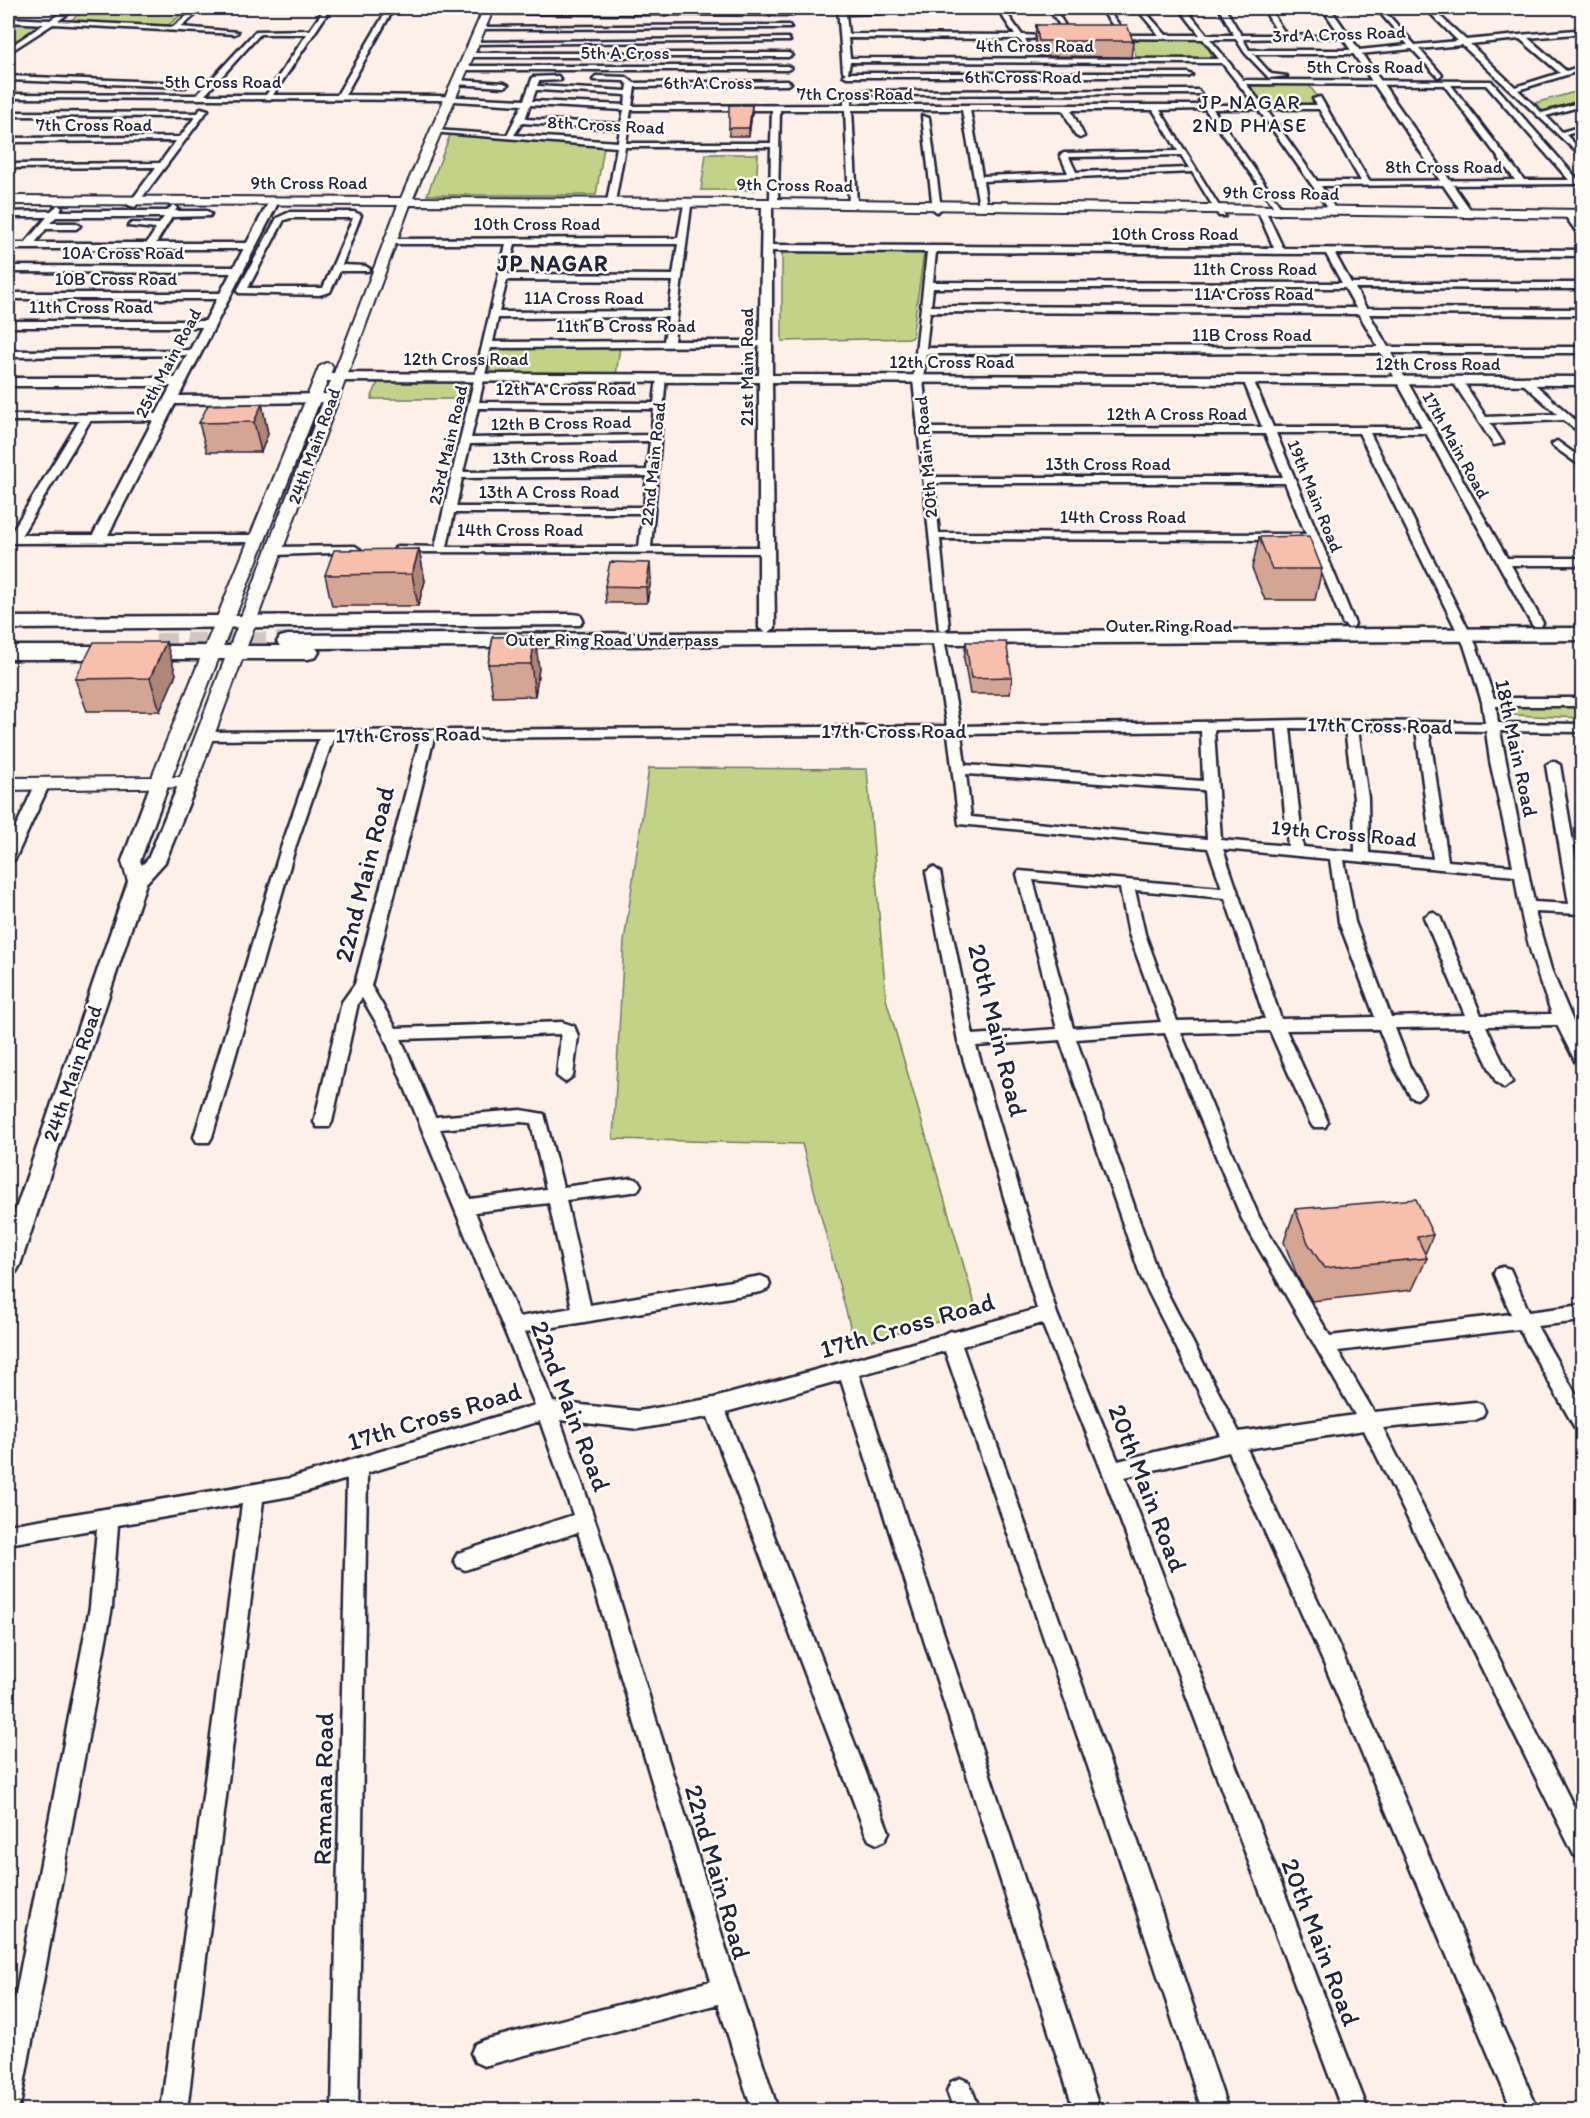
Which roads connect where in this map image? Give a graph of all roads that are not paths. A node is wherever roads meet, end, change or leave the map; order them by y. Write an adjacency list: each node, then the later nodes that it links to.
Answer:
1 (73, 8): 29 (street)
2 (200, 8): 33 (street)
3 (328, 8): 36 (street)
4 (391, 8): 95 (street)
5 (1000, 8): 39 (street)
6 (1051, 8): 40 (street)
7 (1103, 8): 43 (street)
8 (1139, 8): 44 (street)
9 (1182, 8): 45 (street)
10 (1222, 8): 46 (street)
11 (1266, 8): 47 (street)
12 (1326, 8): 48 (street)
13 (1380, 8): 54 (street)
14 (1428, 8): 53 (street)
15 (483, 10): 25 (street); 34 (main road, 24th Main Road); 96 (main road, 24th Main Road)
16 (570, 10): 17 (street); 25 (street)
17 (608, 10): 19 (street); 32 (street)
18 (842, 10): 28 (street); 38 (street)
19 (641, 11): 20 (street)
20 (652, 11): 21 (street)
21 (678, 11): 22 (street)
22 (706, 11): 26 (street)
23 (753, 11): 24 (street); 26 (street)
24 (788, 11): 30 (street)
25 (545, 12): 31 (street)
26 (729, 12)
27 (8, 20): 29 (street)
28 (912, 21): 38 (street); 39 (street)
29 (51, 22): 33 (street); 55 (street)
30 (789, 27): 32 (street); 50 (street)
31 (542, 28): 32 (street); 34 (street)
32 (605, 28): 52 (street)
33 (174, 29): 35 (street)
34 (480, 29): 51 (main road, 24th Main Road)
35 (236, 32)
36 (313, 32): 92 (street); 94 (street)
37 (1579, 33): 49 (street, 3rd A Cross Road)
38 (845, 36): 61 (street)
39 (1021, 37): 40 (street); 62 (street)
40 (1071, 37): 41 (street)
41 (1082, 37)
42 (1104, 37): 43 (street)
43 (1125, 37): 44 (street)
44 (1164, 37): 45 (street)
45 (1207, 37): 46 (street); 64 (street)
46 (1238, 37): 47 (street); 56 (street)
47 (1284, 37): 48 (street)
48 (1347, 37): 57 (street)
49 (1522, 37): 53 (street, 3rd A Cross Road); 69 (street)
50 (788, 40): 52 (street); 59 (street)
51 (474, 42): 52 (street); 60 (main road, 24th Main Road)
52 (603, 42): 58 (street)
53 (1464, 42): 54 (street, 3rd A Cross Road); 73 (street)
54 (1414, 47): 57 (street, 3rd A Cross Road); 72 (street)
55 (8, 51)
56 (1247, 52): 57 (street, 3rd A Cross Road); 78 (street)
57 (1359, 52): 78 (street)
58 (601, 54): 59 (street); 60 (street); 65 (street)
59 (788, 55): 67 (street)
60 (468, 56): 66 (main road, 24th Main Road)
61 (846, 60): 62 (street, 4th Cross Road); 70 (street)
62 (1033, 61): 63 (street, 4th Cross Road)
63 (1178, 61): 64 (street, 4th Cross Road); 71 (street)
64 (1225, 61): 80 (street)
65 (601, 67): 66 (street, 5th A Cross); 67 (street, 5th A Cross); 77 (street)
66 (463, 68): 79 (main road, 24th Main Road)
67 (787, 68): 87 (street)
68 (1582, 68): 69 (street)
69 (1565, 73): 86 (street)
70 (847, 75): 71 (street); 90 (street)
71 (1188, 75): 89 (street)
72 (1438, 75): 73 (street); 78 (street)
73 (1500, 75): 86 (street)
74 (8, 78): 83 (street)
75 (573, 78): 85 (street)
76 (584, 78): 77 (street)
77 (605, 78): 88 (street)
78 (1376, 79): 81 (street, 5th Cross Road); 82 (street, 5th Cross Road); 136 (street)
79 (457, 82): 84 (street); 96 (main road, 24th Main Road)
80 (1241, 82): 81 (street, 5th Cross Road); 102 (street)
81 (1307, 82): 103 (street)
82 (1446, 83): 132 (street); 133 (street, 5th Cross Road)
83 (185, 85)
84 (504, 85)
85 (532, 87): 88 (street); 98 (street)
86 (1515, 89): 112 (street)
87 (786, 91): 88 (street); 107 (street)
88 (632, 92): 97 (street, 6th A Cross); 104 (street)
89 (1198, 92): 90 (street, 6th Cross Road); 101 (street)
90 (848, 93): 108 (street)
91 (8, 96): 92 (street, 5th Cross Road)
92 (199, 97): 93 (street, 5th Cross Road)
93 (214, 97): 94 (street, 5th Cross Road); 111 (street)
94 (268, 97): 95 (street, 5th Cross Road)
95 (340, 97): 96 (street, 5th Cross Road)
96 (444, 98): 98 (street, 7th Cross Road); 117 (main road, 24th Main Road); 140 (main road, 24th Main Road)
97 (642, 98)
98 (529, 103): 104 (street, 7th Cross Road); 114 (street)
99 (1582, 104): 112 (street)
100 (1155, 107): 101 (street, 7th Cross Road); 105 (street, 7th Cross Road); 125 (street)
101 (1208, 107): 102 (street, 7th Cross Road); 149 (street)
102 (1260, 107): 103 (street, 7th Cross Road); 134 (street)
103 (1322, 107): 135 (street)
104 (630, 108): 106 (street, 7th Cross Road); 115 (street)
105 (1066, 108): 109 (street, 7th Cross Road); 120 (street)
106 (776, 109): 107 (street, 7th Cross Road); 124 (street, 21st Main Road)
107 (786, 109): 108 (street, 7th Cross Road)
108 (849, 109): 109 (street, 7th Cross Road); 141 (street)
109 (966, 109): 131 (street)
110 (8, 114): 111 (street)
111 (200, 115): 121 (street)
112 (1542, 115): 118 (street)
113 (925, 118): 146 (street)
114 (520, 121): 115 (street); 119 (street)
115 (625, 127): 123 (street)
116 (1582, 128): 118 (street)
117 (435, 132): 119 (street, 8th Cross Road); 140 (main road, 24th Main Road)
118 (1562, 134): 126 (street)
119 (510, 136): 123 (street, 8th Cross Road)
120 (1080, 136)
121 (181, 139): 122 (street, 7th Cross Road); 127 (street)
122 (8, 140)
123 (621, 145): 124 (street, 8th Cross Road); 138 (street)
124 (776, 145): 143 (street, 21st Main Road)
125 (1183, 153): 129 (street); 130 (street)
126 (1582, 155)
127 (162, 165): 128 (street); 139 (street)
128 (8, 166)
129 (1192, 170): 130 (street); 150 (street)
130 (1073, 175): 131 (street)
131 (979, 179): 145 (street)
132 (1522, 183): 133 (street, 8th Cross Road); 136 (street, 8th Cross Road)
133 (1573, 183)
134 (1315, 184): 135 (street, 8th Cross Road); 151 (street)
135 (1367, 184): 136 (street, 8th Cross Road)
136 (1446, 184): 155 (street)
137 (8, 202): 139 (main road, 9th Cross Road); 147 (main road, 9th Cross Road)
138 (611, 202): 140 (main road, 9th Cross Road); 143 (main road, 9th Cross Road)
139 (133, 203): 140 (main road, 9th Cross Road); 147 (main road, 9th Cross Road); 148 (main road, 9th Cross Road)
140 (398, 204): 142 (main road, 9th Cross Road); 144 (main road, 9th Cross Road); 163 (main road, 24th Main Road); 177 (main road, 24th Main Road)
141 (853, 204): 143 (main road, 9th Cross Road); 146 (main road, 9th Cross Road)
142 (272, 205): 148 (main road, 9th Cross Road); 166 (street, 25th Main Road)
143 (770, 205): 144 (main road, 9th Cross Road); 146 (main road, 9th Cross Road); 170 (street, 21st Main Road)
144 (687, 206): 165 (street)
145 (983, 206): 146 (main road, 9th Cross Road); 150 (main road, 9th Cross Road)
146 (937, 207): 150 (main road, 9th Cross Road)
147 (56, 209): 148 (street); 152 (street); 157 (street)
148 (172, 210): 153 (street); 160 (street)
149 (1279, 211): 150 (main road, 9th Cross Road); 151 (main road, 9th Cross Road)
150 (1221, 212): 154 (main road, 9th Cross Road)
151 (1334, 212): 155 (main road, 9th Cross Road)
152 (8, 214)
153 (207, 214)
154 (1263, 214): 155 (main road, 9th Cross Road); 172 (street)
155 (1467, 214): 156 (main road, 9th Cross Road)
156 (1579, 216): 161 (street)
157 (44, 226): 158 (street); 168 (street)
158 (76, 226)
159 (132, 226): 160 (street)
160 (161, 227): 169 (street)
161 (1582, 232)
162 (269, 239): 166 (street); 175 (street); 175 (street)
163 (390, 241): 164 (street, 10th Cross Road); 202 (main road, 24th Main Road)
164 (512, 241): 165 (street, 10th Cross Road); 179 (street, 23rd Main Road)
165 (683, 241): 180 (street)
166 (253, 242): 169 (street); 178 (street, 25th Main Road)
167 (8, 246): 168 (street)
168 (28, 246): 169 (street)
169 (150, 246)
170 (768, 248): 171 (street, 10th Cross Road); 194 (street, 21st Main Road)
171 (932, 250): 172 (street, 10th Cross Road); 181 (street, 20th Main Road)
172 (1280, 251): 173 (street, 10th Cross Road)
173 (1329, 251): 174 (street, 10th Cross Road); 182 (street, 17th Main Road)
174 (1582, 253)
175 (336, 268): 177 (street)
176 (8, 269): 178 (street, 10A Cross Road)
177 (365, 269): 201 (main road, 24th Main Road)
178 (239, 270): 185 (street, 25th Main Road)
179 (503, 277): 180 (street); 190 (street, 23rd Main Road)
180 (678, 278): 189 (street)
181 (928, 285): 182 (street, 11th Cross Road); 186 (street, 20th Main Road)
182 (1348, 285): 183 (street, 11th Cross Road); 187 (street, 17th Main Road)
183 (1582, 286)
184 (8, 296): 185 (street, 10B Cross Road)
185 (225, 296): 192 (street, 25th Main Road)
186 (926, 309): 187 (street, 11A Cross Road); 197 (street, 20th Main Road)
187 (1362, 311): 188 (street, 11A Cross Road); 198 (street, 17th Main Road)
188 (1582, 312)
189 (673, 314): 190 (street, 11A Cross Road); 193 (street)
190 (494, 315): 195 (street, 23rd Main Road)
191 (8, 324): 192 (street, 11th Cross Road)
192 (210, 324): 199 (street, 25th Main Road)
193 (669, 344): 194 (street, 11th B Cross Road); 195 (street, 11th B Cross Road)
194 (765, 344): 205 (street, 21st Main Road)
195 (488, 345): 203 (street, 23rd Main Road)
196 (1582, 350): 198 (street, 11B Cross Road)
197 (921, 351): 198 (street, 11B Cross Road); 206 (street, 20th Main Road)
198 (1385, 351): 212 (street, 17th Main Road)
199 (195, 353): 200 (street); 210 (street, 25th Main Road)
200 (8, 354)
201 (322, 377): 202 (street, 12th Cross Road); 215 (main road, 24th Main Road)
202 (340, 377): 203 (street, 12th Cross Road); 214 (main road, 24th Main Road)
203 (480, 378): 204 (street, 12th Cross Road); 217 (street, 23rd Main Road)
204 (662, 378): 205 (street, 12th Cross Road); 218 (street, 22nd Main Road)
205 (767, 378): 206 (street, 12th Cross Road); 248 (street, 21st Main Road)
206 (918, 380): 211 (street, 12th Cross Road); 227 (street, 20th Main Road)
207 (1525, 381): 208 (street, 12th Cross Road); 213 (street, 12th Cross Road); 220 (street)
208 (1582, 381)
209 (8, 382): 210 (street)
210 (180, 382): 216 (street, 25th Main Road)
211 (1249, 382): 212 (street, 12th Cross Road); 224 (street, 19th Main Road)
212 (1402, 382): 213 (street, 12th Cross Road); 226 (street, 17th Main Road)
213 (1458, 382): 223 (street)
214 (332, 398): 215 (street); 245 (main road, 24th Main Road)
215 (314, 399): 216 (street); 244 (main road, 24th Main Road)
216 (171, 400): 219 (street, 25th Main Road)
217 (474, 405): 218 (street, 12th A Cross Road); 230 (street, 23rd Main Road)
218 (659, 406): 229 (street, 22nd Main Road)
219 (162, 417): 222 (street); 243 (street, 25th Main Road)
220 (1564, 417): 223 (street); 228 (street)
221 (8, 418): 222 (street)
222 (86, 418): 242 (street)
223 (1484, 420): 231 (street)
224 (1269, 430): 225 (street, 12th A Cross Road); 227 (street, 12th A Cross Road); 237 (street, 19th Main Road)
225 (1363, 430): 226 (street, 12th A Cross Road); 257 (street, 18th Main Road)
226 (1429, 430): 250 (street, 17th Main Road)
227 (924, 431): 236 (street, 20th Main Road)
228 (1582, 431)
229 (656, 438): 230 (street, 12th B Cross Road); 234 (street, 22nd Main Road)
230 (466, 441): 235 (street, 23rd Main Road)
231 (1498, 443)
232 (1557, 444): 233 (street)
233 (1582, 464)
234 (652, 473): 235 (street, 13th Cross Road); 239 (street, 22nd Main Road)
235 (458, 475): 238 (street, 23rd Main Road)
236 (928, 480): 237 (street, 13th Cross Road); 240 (street, 20th Main Road)
237 (1289, 480): 241 (street, 19th Main Road)
238 (450, 510): 239 (street, 13th A Cross Road); 246 (street, 23rd Main Road)
239 (649, 510): 247 (street, 22nd Main Road)
240 (933, 536): 241 (street, 14th Cross Road); 260 (street, 20th Main Road)
241 (1313, 537): 256 (street, 19th Main Road)
242 (10, 539): 243 (street)
243 (98, 539): 244 (street)
244 (258, 539): 251 (main road, 24th Main Road)
245 (275, 550): 246 (street, 14th Cross Road); 252 (main road, 24th Main Road)
246 (440, 550): 247 (street, 14th Cross Road)
247 (645, 550): 248 (street, 14th Cross Road)
248 (765, 551): 259 (street, 21st Main Road)
249 (1582, 561): 250 (street)
250 (1503, 562): 254 (street, 17th Main Road)
251 (226, 622): 252 (highway); 253 (highway); 264 (main road, 24th Main Road)
252 (249, 622): 259 (highway); 265 (main road, 24th Main Road)
253 (8, 623)
254 (1537, 623): 255 (highway, Outer Ring Road); 257 (highway, Outer Ring Road)
255 (1582, 623)
256 (1349, 624): 257 (highway, Outer Ring Road); 260 (highway, Outer Ring Road)
257 (1464, 629): 260 (highway, Outer Ring Road); 261 (highway, Outer Ring Road); 267 (street, 18th Main Road)
258 (8, 632): 263 (highway)
259 (760, 632): 260 (highway, Outer Ring Road); 262 (highway, Outer Ring Road Underpass); 265 (highway)
260 (941, 633): 275 (street, 20th Main Road)
261 (1582, 634)
262 (290, 636)
263 (8, 644)
264 (213, 652): 265 (highway); 266 (highway); 282 (main road, 24th Main Road)
265 (236, 652): 277 (main road, 24th Main Road)
266 (8, 653)
267 (1489, 702): 268 (street); 271 (street, 18th Main Road)
268 (1582, 702)
269 (1283, 725): 270 (street, 17th Cross Road); 272 (street, 17th Cross Road); 288 (street)
270 (1351, 726): 273 (street, 17th Cross Road); 290 (street)
271 (1491, 726): 273 (street, 17th Cross Road); 274 (street, 17th Cross Road); 294 (street, 18th Main Road)
272 (1207, 727): 275 (street, 17th Cross Road); 285 (street)
273 (1422, 727): 292 (street)
274 (1582, 728)
275 (954, 729): 276 (street, 17th Cross Road); 280 (street, 20th Main Road)
276 (428, 734): 278 (street, 17th Cross Road); 301 (street, 22nd Main Road)
277 (205, 736): 278 (street, 17th Cross Road); 283 (main road, 24th Main Road)
278 (327, 736): 317 (street)
279 (1553, 765): 299 (street)
280 (958, 769): 285 (street); 286 (street, 20th Main Road)
281 (43, 783): 282 (main road); 284 (main road); 291 (street)
282 (160, 783): 283 (main road); 295 (street, 24th Main Road)
283 (188, 783): 295 (street, 24th Main Road)
284 (8, 784)
285 (1212, 786): 287 (street)
286 (964, 821): 287 (street, 19th Cross Road)
287 (1214, 843): 288 (street, 19th Cross Road); 297 (street)
288 (1296, 850): 289 (street, 19th Cross Road)
289 (1336, 854): 290 (street, 19th Cross Road); 304 (street)
290 (1362, 856): 292 (street, 19th Cross Road)
291 (8, 860)
292 (1441, 863): 294 (street, 19th Cross Road)
293 (933, 872): 309 (street, 20th Main Road)
294 (1522, 872): 298 (street)
295 (137, 881): 321 (street, 24th Main Road)
296 (1127, 885): 297 (street); 306 (street); 308 (street)
297 (1230, 894): 305 (street)
298 (1525, 907): 299 (street); 302 (street)
299 (1580, 909)
300 (1432, 917): 303 (street)
301 (363, 986): 307 (street, 22nd Main Road); 314 (street)
302 (1562, 1019): 303 (street); 310 (street)
303 (1475, 1021): 304 (street); 312 (street)
304 (1385, 1022): 305 (street); 313 (street)
305 (1275, 1025): 306 (street); 315 (street)
306 (1170, 1027): 308 (street); 330 (street)
307 (391, 1034): 311 (street); 316 (street, 22nd Main Road)
308 (1067, 1036): 309 (street); 337 (street)
309 (966, 1041): 326 (street, 20th Main Road)
310 (1582, 1059)
311 (566, 1076)
312 (1504, 1082)
313 (1417, 1093)
314 (323, 1122)
315 (1319, 1122)
316 (429, 1124): 319 (street); 320 (street, 22nd Main Road)
317 (204, 1137)
318 (632, 1185): 319 (street)
319 (556, 1194): 320 (street); 325 (street)
320 (463, 1207): 328 (street, 22nd Main Road)
321 (8, 1265)
322 (1503, 1274): 327 (street)
323 (761, 1284): 325 (street)
324 (1582, 1313): 327 (street)
325 (583, 1314): 328 (street)
326 (1048, 1314): 329 (street, 17th Cross Road); 339 (street, 20th Main Road)
327 (1523, 1319): 330 (street); 336 (street)
328 (512, 1326): 333 (street, 22nd Main Road)
329 (950, 1339): 331 (street, 17th Cross Road); 354 (street)
330 (1323, 1345): 335 (street)
331 (847, 1369): 332 (street, 17th Cross Road); 353 (street)
332 (714, 1407): 333 (street, 17th Cross Road); 345 (street)
333 (547, 1410): 338 (street, 17th Cross Road); 342 (street, 22nd Main Road)
334 (1475, 1411): 335 (street)
335 (1370, 1421): 337 (street); 346 (street)
336 (1582, 1422)
337 (1234, 1442): 339 (street); 356 (street)
338 (357, 1467): 340 (street, 17th Cross Road); 351 (street, Ramana Road)
339 (1112, 1471): 355 (street, 20th Main Road)
340 (254, 1493): 341 (street, 17th Cross Road); 350 (street)
341 (108, 1517): 343 (street, 17th Cross Road); 349 (street)
342 (585, 1520): 344 (street); 347 (street, 22nd Main Road)
343 (8, 1534)
344 (465, 1560)
345 (877, 1832)
346 (1582, 1847)
347 (724, 1990): 348 (street); 352 (street, 22nd Main Road)
348 (484, 2053)
349 (8, 2102)
350 (174, 2110)
351 (345, 2110)
352 (765, 2110)
353 (1088, 2110)
354 (1215, 2110)
355 (1355, 2110)
356 (1525, 2110)

